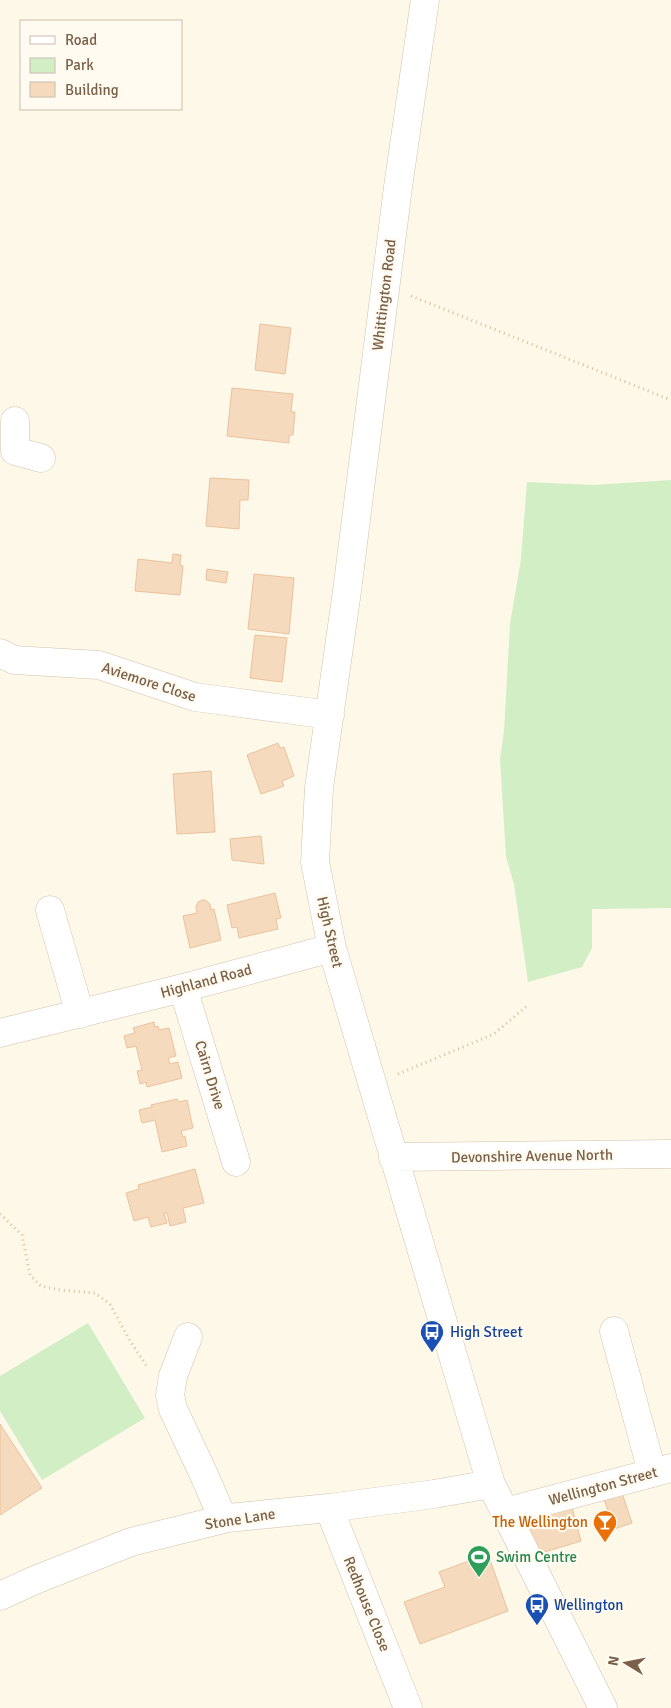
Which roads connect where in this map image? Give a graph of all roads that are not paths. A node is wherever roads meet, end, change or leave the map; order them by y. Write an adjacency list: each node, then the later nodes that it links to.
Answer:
1 (425, 0): 5 (street, Whittington Road)
2 (15, 421): 4 (street)
3 (41, 458): 4 (street)
4 (7, 459)
5 (347, 591): 7 (street, High Street)
6 (0, 653): 7 (street, Aviemore Close)
7 (330, 715): 9 (street, High Street)
8 (50, 910): 11 (street)
9 (332, 948): 10 (street, Highland Road); 14 (street, High Street)
10 (183, 988): 11 (street, Highland Road); 15 (street, Cairn Drive)
11 (80, 1014): 12 (street, Highland Road)
12 (0, 1033)
13 (671, 1154): 14 (street, Devonshire Avenue North)
14 (393, 1157): 19 (street, High Street)
15 (236, 1162)
16 (614, 1331): 18 (street)
17 (188, 1337): 22 (street)
18 (662, 1470): 21 (street, Wellington Street)
19 (491, 1484): 20 (street, Stone Lane); 21 (street, High Street)
20 (329, 1508): 22 (street, Stone Lane); 24 (street, Redhouse Close)
21 (505, 1512): 25 (street, High Street)
22 (223, 1519): 23 (street, Stone Lane)
23 (0, 1596)
24 (400, 1705)
25 (603, 1708)

